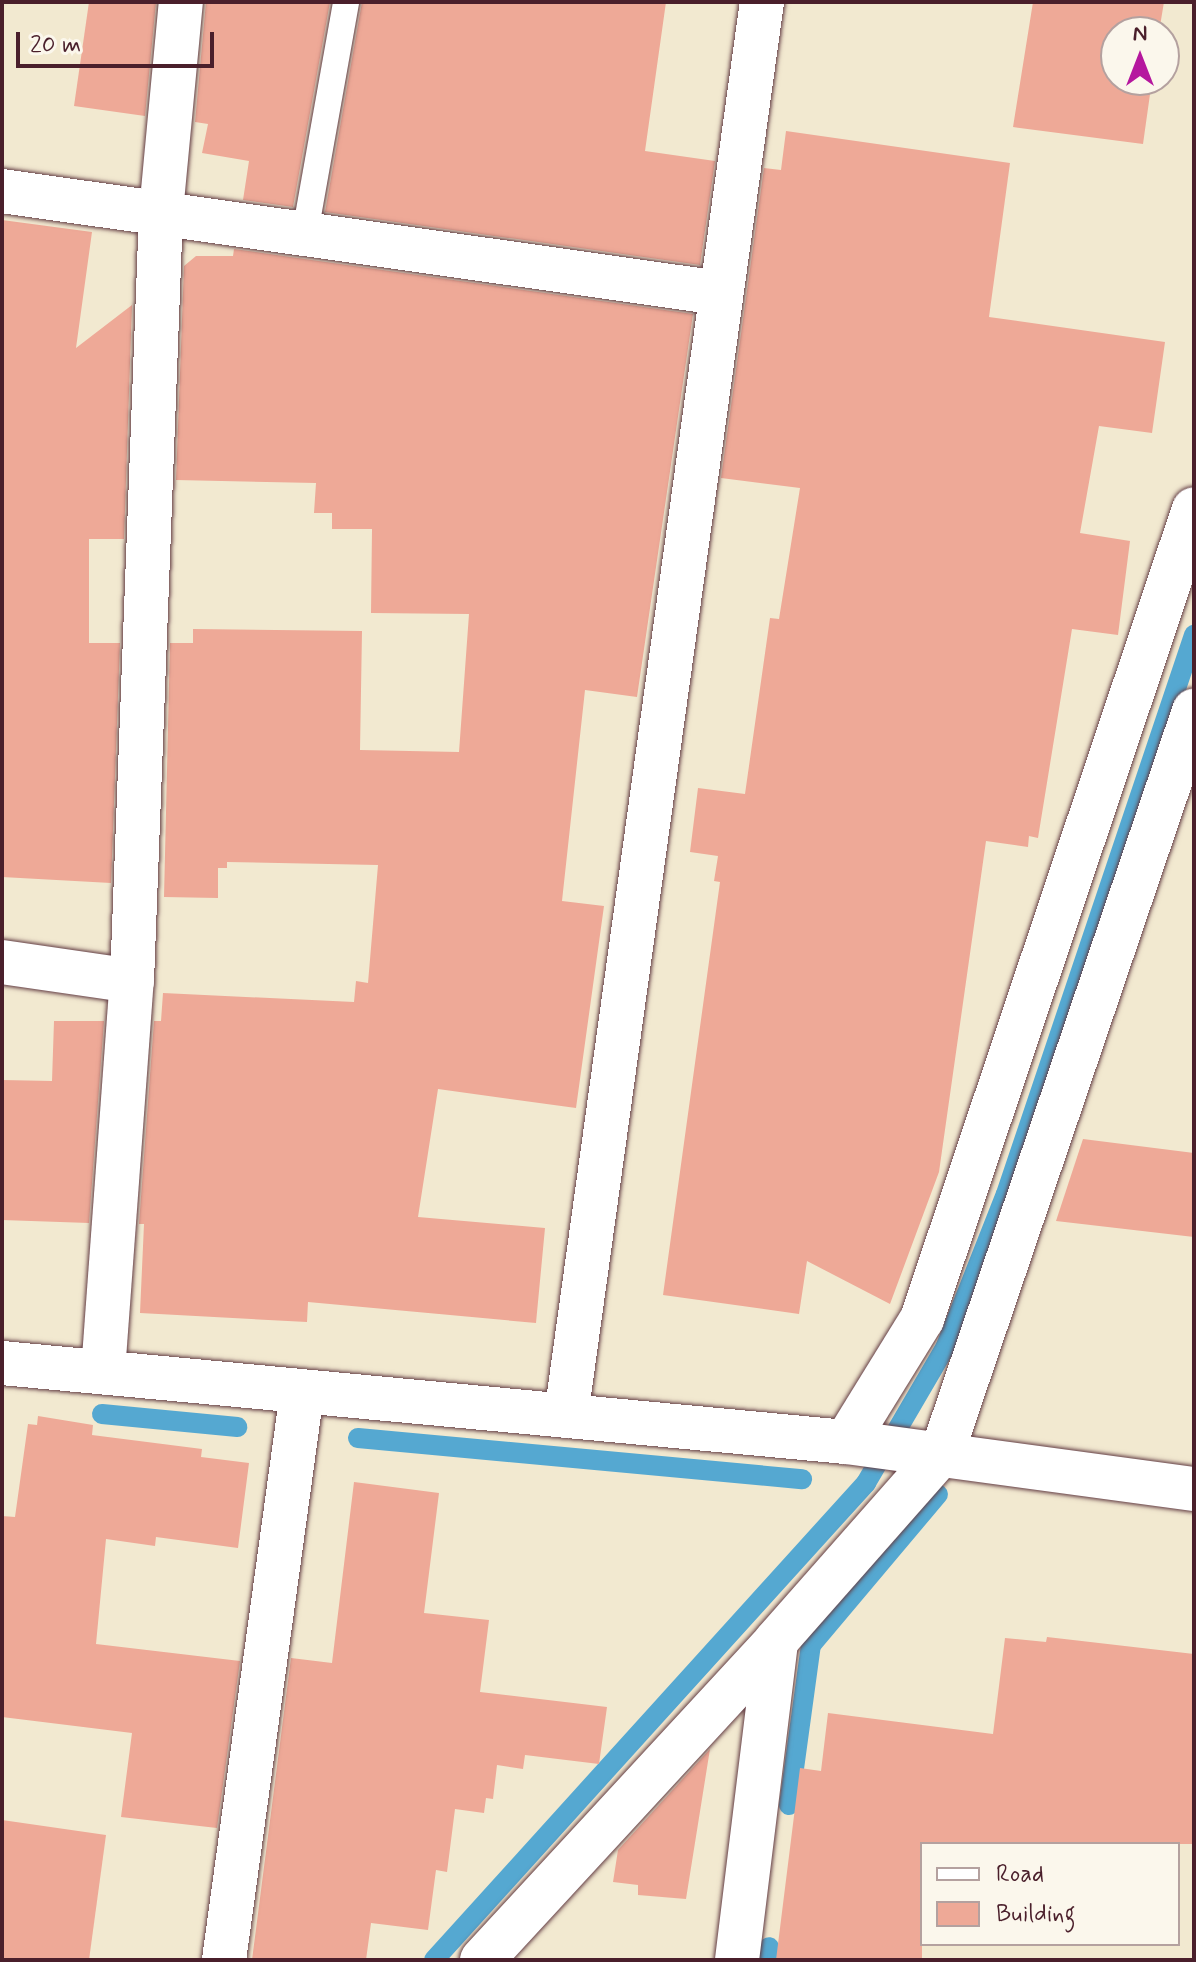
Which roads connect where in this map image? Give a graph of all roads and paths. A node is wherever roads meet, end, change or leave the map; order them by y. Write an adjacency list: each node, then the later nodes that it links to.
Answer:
1 (181, 2): 5 (street)
2 (346, 2): 6 (lane)
3 (762, 2): 7 (street)
4 (2, 191): 5 (street)
5 (161, 212): 6 (street); 11 (street)
6 (305, 233): 7 (street)
7 (720, 293): 15 (street)
8 (1194, 509): 16 (street)
9 (1194, 711): 17 (street)
10 (2, 962): 11 (street)
11 (132, 981): 13 (street)
12 (2, 1363): 13 (street)
13 (103, 1372): 14 (street)
14 (302, 1392): 15 (street); 20 (street)
15 (566, 1416): 16 (street)
16 (846, 1442): 17 (street)
17 (942, 1453): 18 (street); 19 (street)
18 (1194, 1489)
19 (776, 1641): 21 (street); 22 (street)
20 (224, 1960)
21 (482, 1960)
22 (737, 1960)

